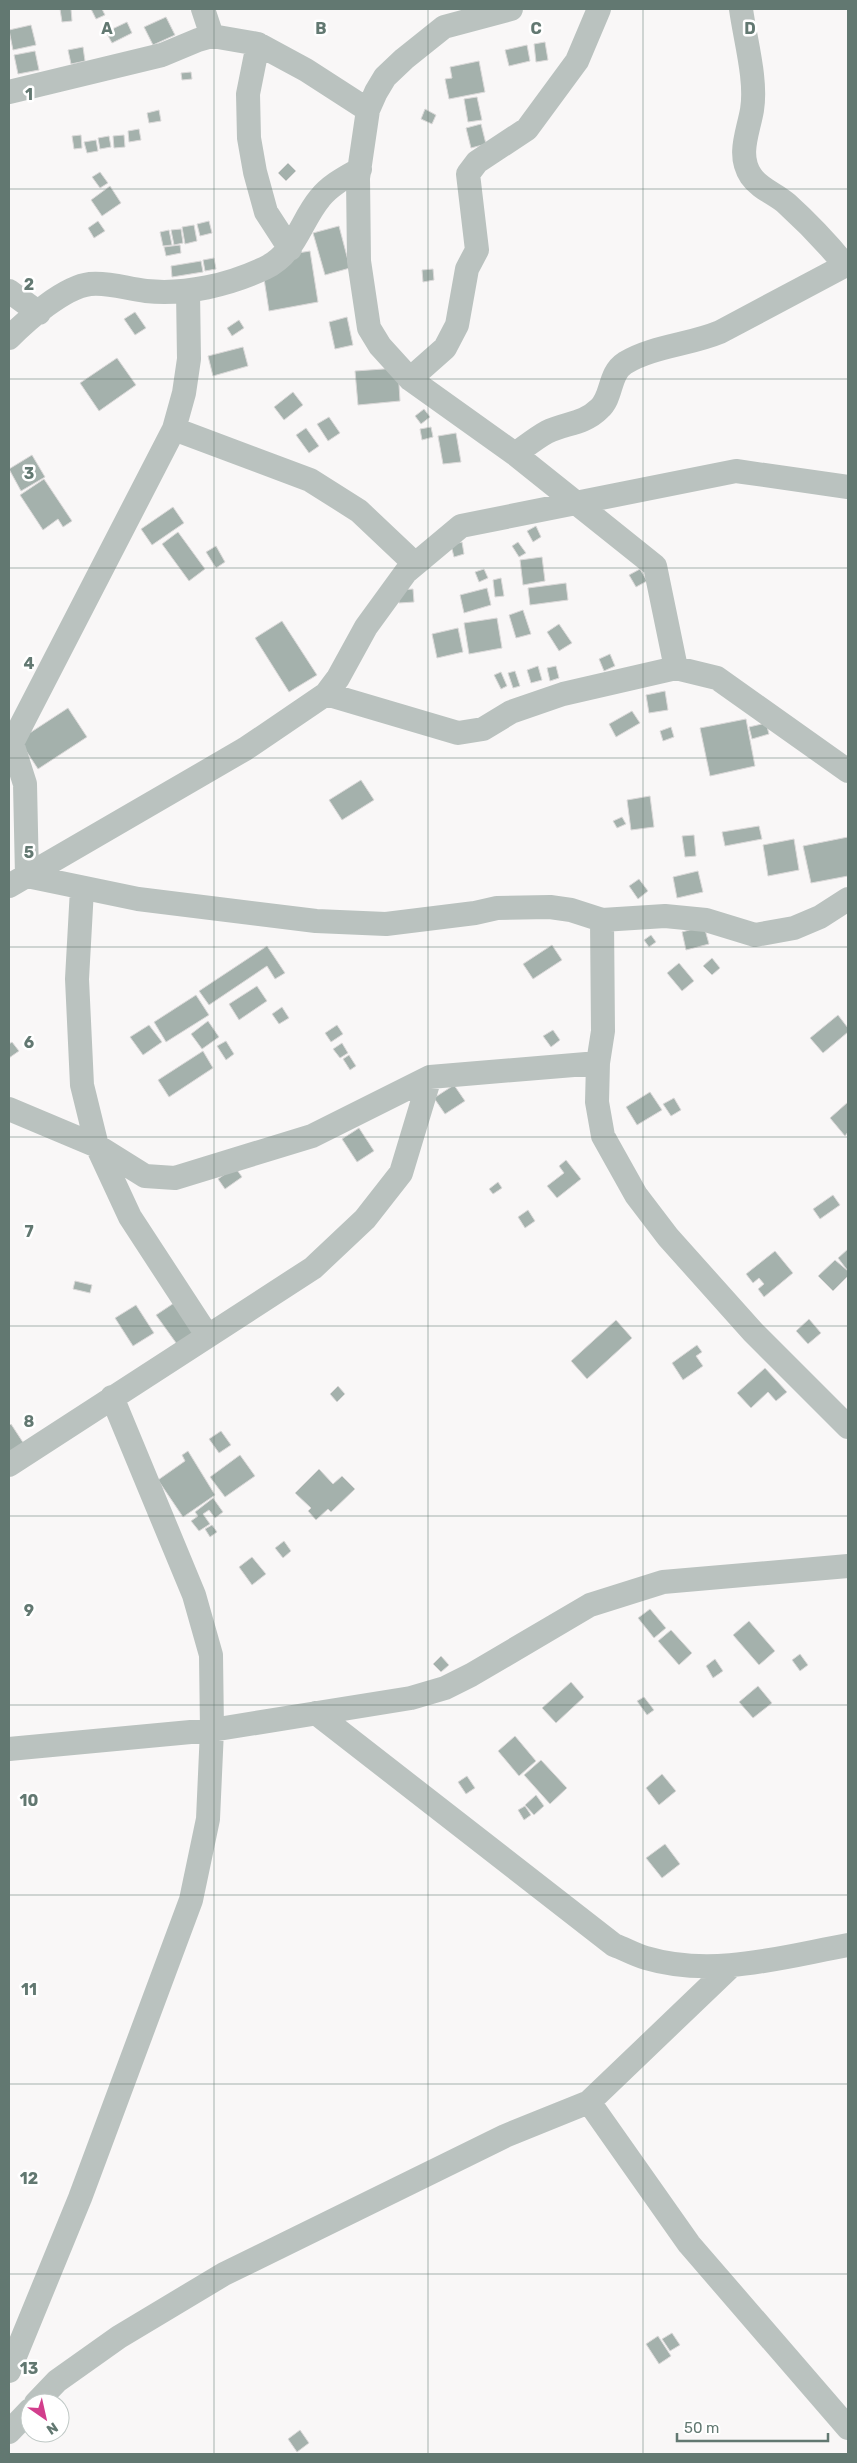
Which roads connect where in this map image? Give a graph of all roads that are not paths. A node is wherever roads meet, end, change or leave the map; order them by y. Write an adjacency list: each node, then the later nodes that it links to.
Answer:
1 (203, 9): 5 (street)
2 (511, 9): 8 (street)
3 (599, 9): 16 (street)
4 (741, 9): 11 (street)
5 (212, 36): 6 (street); 7 (street)
6 (258, 44): 8 (street); 10 (street)
7 (9, 92)
8 (368, 110): 9 (street)
9 (360, 169): 10 (street); 16 (street)
10 (290, 249): 13 (street)
11 (847, 264): 18 (street)
12 (9, 291): 14 (street)
13 (188, 291): 14 (street); 17 (street)
14 (39, 313): 15 (street)
15 (9, 338)
16 (410, 379): 18 (street)
17 (174, 429): 21 (street); 25 (street)
18 (515, 454): 20 (street)
19 (848, 487): 20 (street)
20 (575, 502): 21 (street); 22 (street)
21 (414, 563): 23 (street)
22 (676, 668): 23 (street); 24 (street)
23 (326, 694): 25 (street)
24 (848, 771)
25 (18, 881): 26 (street)
26 (82, 889): 28 (street); 32 (street)
27 (848, 899): 28 (street)
28 (602, 920): 29 (street)
29 (598, 1063): 30 (street); 35 (street)
30 (430, 1077): 32 (street); 33 (street)
31 (9, 1109): 32 (street)
32 (97, 1146): 33 (street)
33 (207, 1336): 34 (street)
34 (112, 1397): 36 (street); 39 (street)
35 (848, 1427)
36 (9, 1465)
37 (848, 1566): 38 (street)
38 (316, 1712): 39 (street); 42 (street)
39 (212, 1730): 40 (street); 44 (street)
40 (9, 1749)
41 (848, 1945): 42 (street)
42 (730, 1967): 43 (street)
43 (589, 2102): 45 (street); 47 (street)
44 (9, 2371)
45 (46, 2393)
46 (20, 2420): 48 (street)
47 (848, 2428)
48 (9, 2432)

